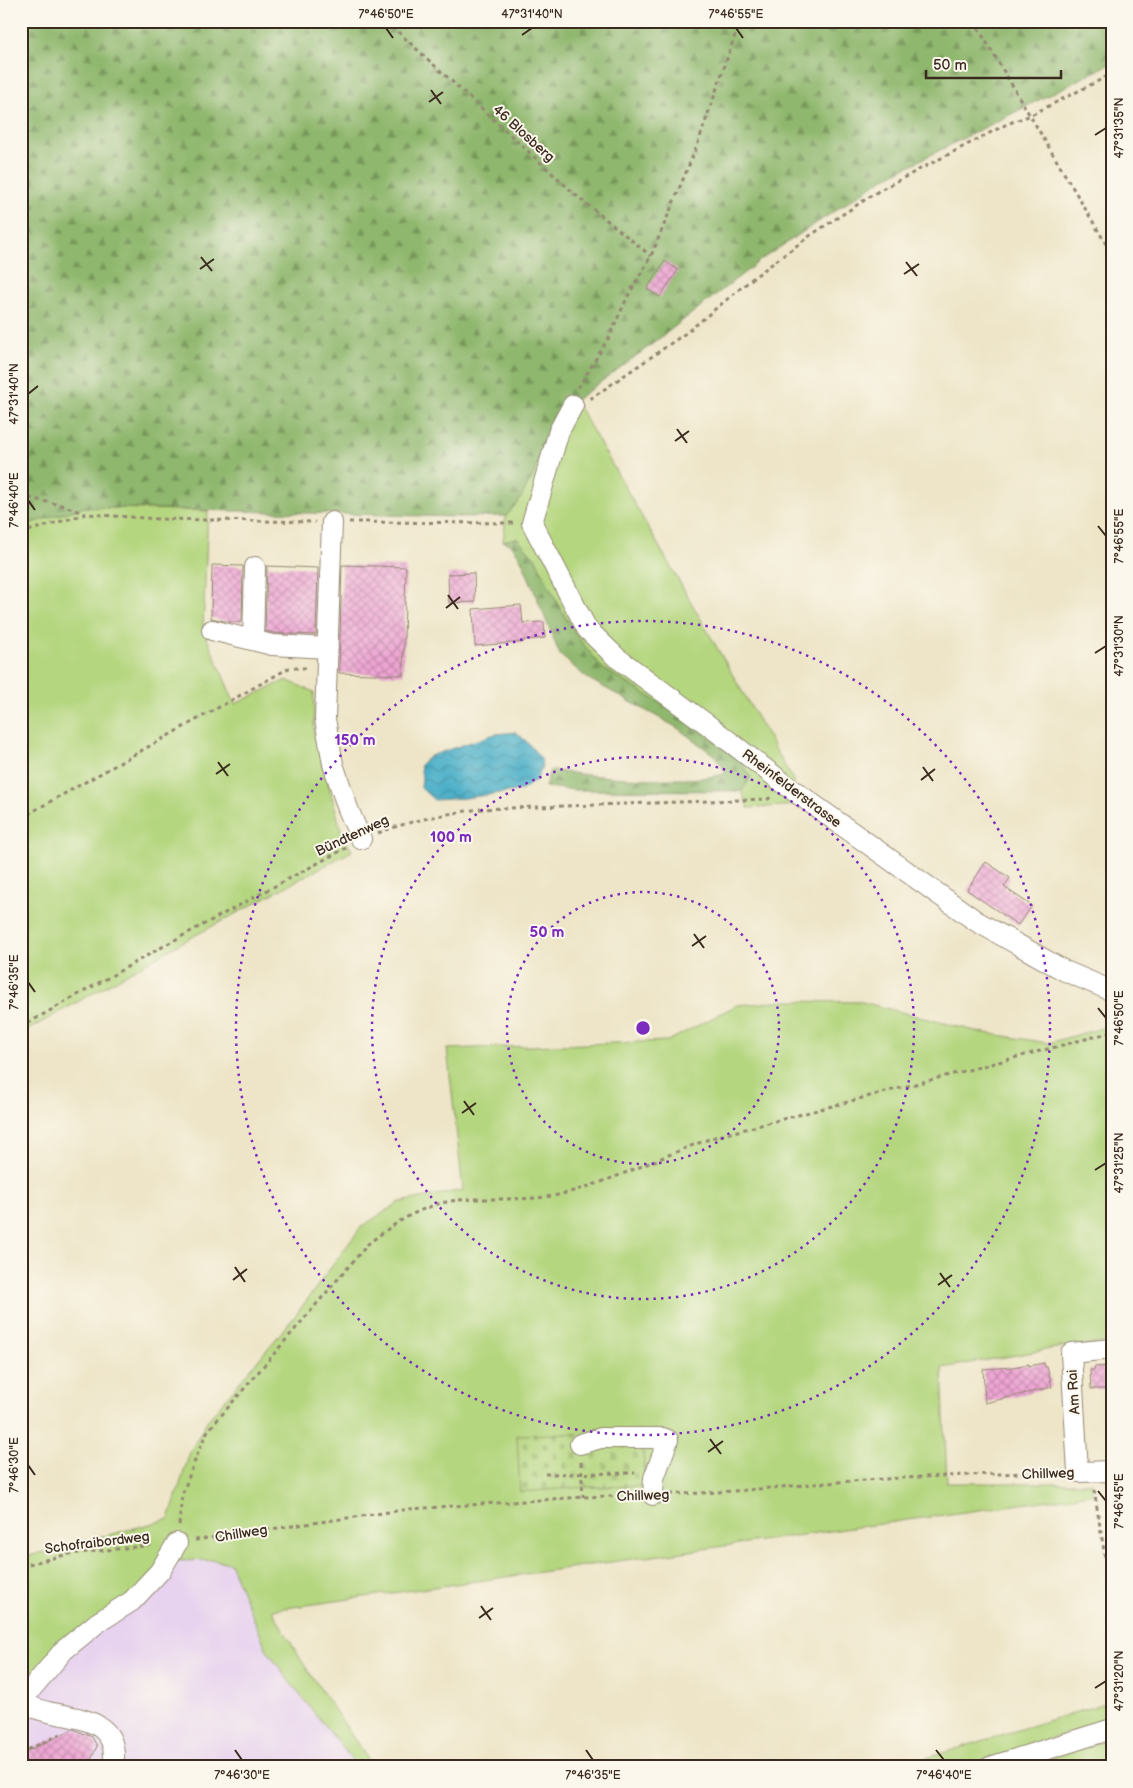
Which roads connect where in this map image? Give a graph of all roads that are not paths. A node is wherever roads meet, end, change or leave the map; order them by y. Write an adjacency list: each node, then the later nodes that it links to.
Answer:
1 (573, 405): 8 (street, Rheinfelderstrasse)
2 (332, 522): 6 (street)
3 (255, 567): 5 (street)
4 (212, 630): 5 (street)
5 (253, 640): 6 (street)
6 (328, 648): 7 (street)
7 (361, 839)
8 (1112, 991)
9 (1112, 1349): 11 (street, Am Rai)
10 (580, 1444): 12 (street)
11 (1095, 1471)
12 (653, 1495)
13 (177, 1543): 14 (street)
14 (21, 1702): 16 (street)
15 (1112, 1728): 17 (street)
16 (113, 1767)
17 (990, 1767)

